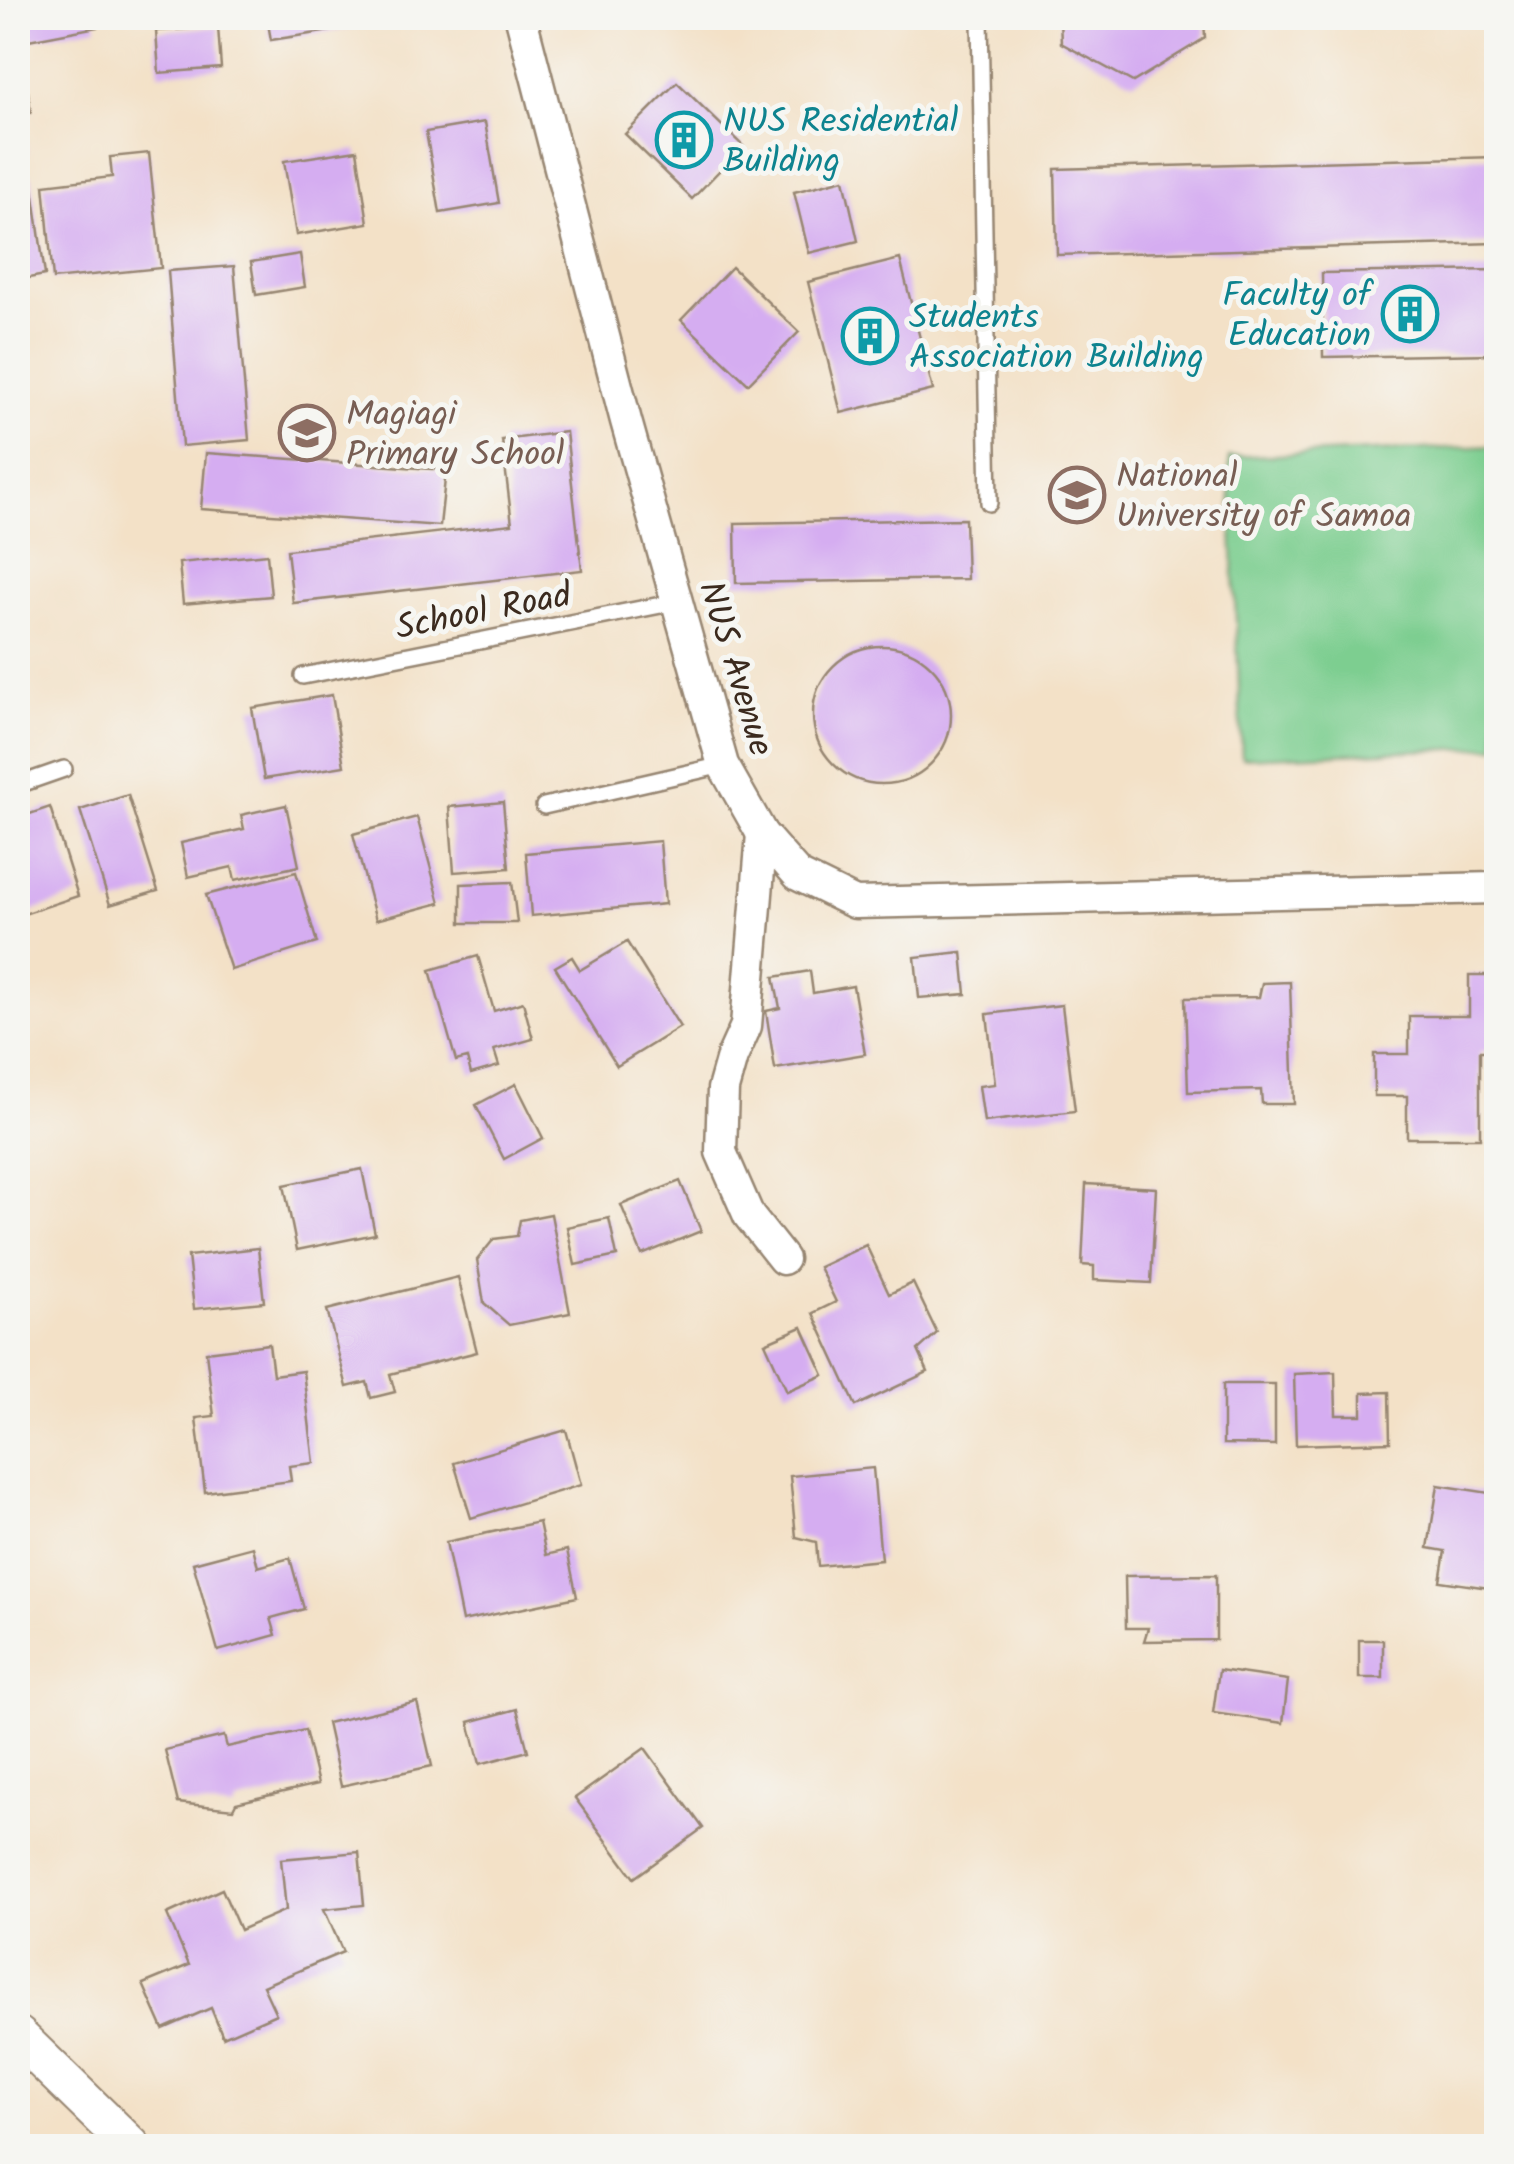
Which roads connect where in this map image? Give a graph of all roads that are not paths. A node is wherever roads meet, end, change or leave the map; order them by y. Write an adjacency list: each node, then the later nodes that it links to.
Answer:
1 (521, 18): 4 (street, NUS Avenue)
2 (980, 18): 3 (lane)
3 (989, 503)
4 (676, 602): 5 (lane, School Road); 6 (street, NUS Avenue)
5 (303, 676)
6 (723, 765): 9 (lane); 10 (street, NUS Avenue)
7 (64, 770): 8 (lane)
8 (18, 785)
9 (544, 806)
10 (762, 834): 11 (street, NUS Avenue); 12 (street)
11 (1496, 888)
12 (783, 1259)
13 (18, 2036): 14 (street)
14 (131, 2146)

